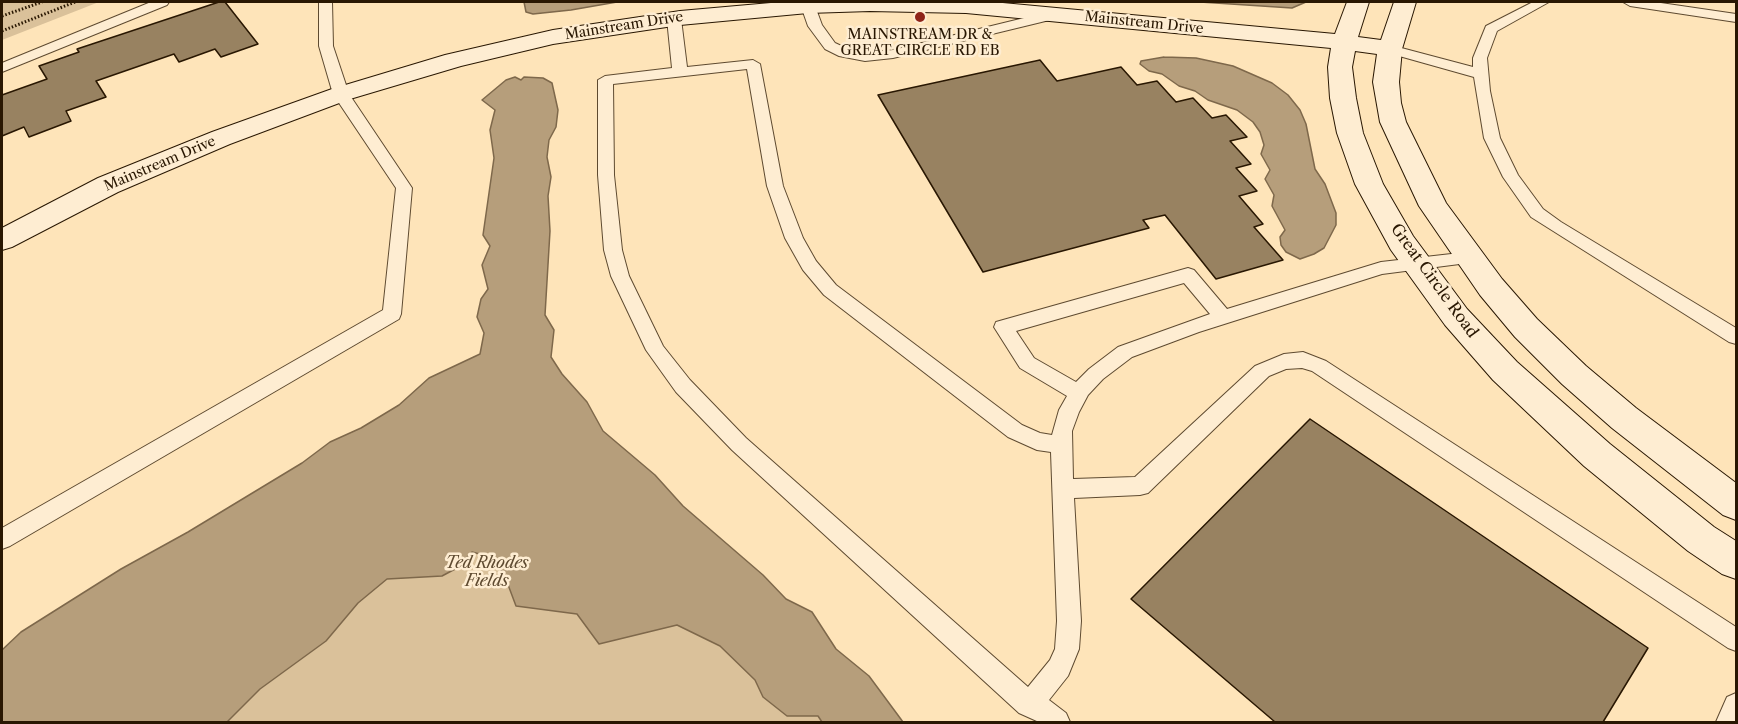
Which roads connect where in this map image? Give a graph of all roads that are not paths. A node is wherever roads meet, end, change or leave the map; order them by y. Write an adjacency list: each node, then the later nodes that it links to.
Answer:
1 (162, 2): 14 (lane)
2 (325, 2): 17 (lane)
3 (1358, 2): 12 (street, Great Circle Road)
4 (1405, 2): 13 (street)
5 (1542, 2): 16 (lane)
6 (1630, 2): 11 (lane)
7 (966, 4): 8 (street, Mainstream Drive); 9 (street, Mainstream Drive)
8 (808, 6): 9 (lane); 10 (street, Mainstream Drive)
9 (1057, 14): 12 (street, Mainstream Drive)
10 (674, 18): 15 (lane); 17 (street, Mainstream Drive)
11 (1737, 18)
12 (1344, 42): 13 (street, Mainstream Drive); 20 (street, Great Circle Road)
13 (1390, 49): 16 (lane); 19 (street)
14 (2, 68)
15 (680, 72): 24 (lane); 30 (lane)
16 (1481, 74): 22 (lane)
17 (341, 94): 18 (street, Mainstream Drive); 27 (lane)
18 (2, 240)
19 (1469, 258): 20 (lane); 26 (street)
20 (1418, 264): 21 (lane); 28 (street, Great Circle Road)
21 (1224, 318): 23 (lane); 23 (lane)
22 (1737, 337)
23 (1078, 394): 24 (lane)
24 (1063, 445): 25 (lane)
25 (1063, 489): 29 (lane); 30 (lane)
26 (1737, 504)
27 (2, 539)
28 (1737, 562)
29 (1737, 640)
30 (1028, 704): 32 (lane)
31 (1737, 706): 33 (lane)
32 (1057, 723)
33 (1728, 723)

